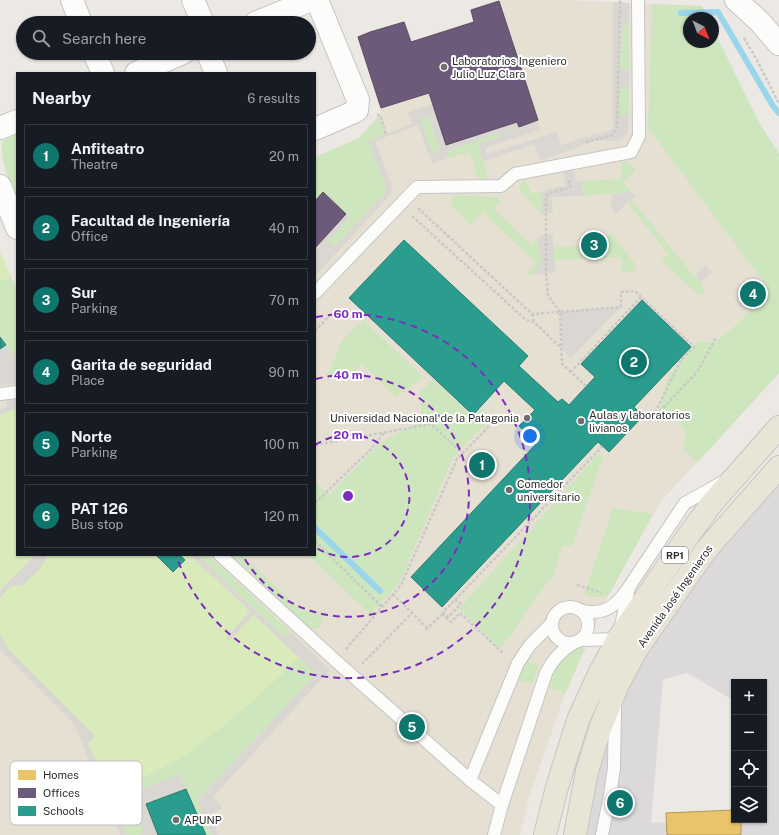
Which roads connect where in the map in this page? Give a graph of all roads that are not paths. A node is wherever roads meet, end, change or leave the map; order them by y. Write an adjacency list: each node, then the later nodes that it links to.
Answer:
1 (72, 0): 7 (street)
2 (193, 0): 8 (street)
3 (311, 0): 9 (street)
4 (318, 0): 19 (street)
5 (638, 0): 22 (lane)
6 (736, 0): 10 (street)
7 (78, 16)
8 (200, 16)
9 (272, 16)
10 (779, 44)
11 (97, 60): 14 (street)
12 (167, 60): 15 (street)
13 (211, 60): 16 (street)
14 (103, 72)
15 (138, 72)
16 (216, 72)
17 (16, 121): 18 (street)
18 (0, 128)
19 (316, 129)
20 (0, 186): 21 (street)
21 (16, 226)
22 (316, 292)
23 (16, 392): 24 (lane)
24 (0, 394)
25 (779, 427): 27 (main road, Avenida José Ingenieros / RP1)
26 (779, 468): 29 (main road, Avenida José Ingenieros / RP1)
27 (737, 475): 31 (lane); 35 (main road, Avenida José Ingenieros / RP1)
28 (779, 482): 29 (main road)
29 (706, 550): 35 (main road, Avenida José Ingenieros / RP1)
30 (221, 556): 37 (lane)
31 (629, 587): 32 (lane); 35 (lane)
32 (582, 611): 33 (lane); 34 (lane)
33 (551, 624): 34 (lane); 37 (lane)
34 (576, 641): 35 (lane); 38 (lane)
35 (628, 644): 36 (main road, Avenida José Ingenieros / RP1); 40 (main road, Avenida José Ingenieros / RP1)
36 (616, 689): 41 (main road, Avenida José Ingenieros / RP1); 42 (lane)
37 (470, 780): 38 (lane)
38 (502, 805): 39 (lane)
39 (494, 835)
40 (545, 835)
41 (574, 835)
42 (602, 835)

